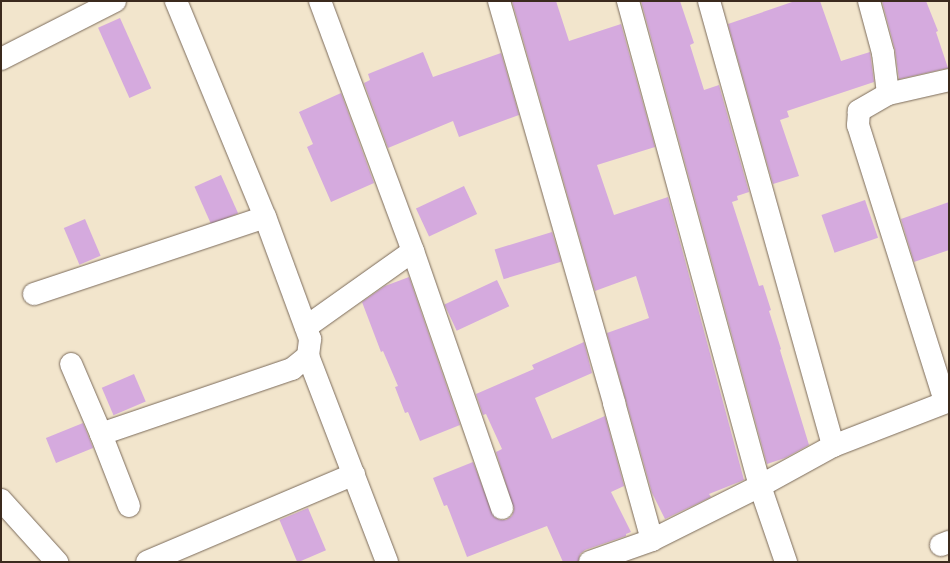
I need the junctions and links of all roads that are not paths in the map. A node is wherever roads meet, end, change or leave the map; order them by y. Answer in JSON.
{"nodes":[{"id":1,"x":115,"y":1,"type":"edge"},
{"id":2,"x":176,"y":1,"type":"edge"},
{"id":3,"x":320,"y":1,"type":"edge"},
{"id":4,"x":499,"y":1,"type":"edge"},
{"id":5,"x":628,"y":1,"type":"edge"},
{"id":6,"x":709,"y":1,"type":"edge"},
{"id":7,"x":869,"y":1,"type":"edge"},
{"id":8,"x":1,"y":58,"type":"edge"},
{"id":9,"x":949,"y":80,"type":"edge"},
{"id":10,"x":888,"y":94,"type":"junction"},
{"id":11,"x":265,"y":217,"type":"junction"},
{"id":12,"x":413,"y":251,"type":"junction"},
{"id":13,"x":34,"y":294,"type":"dead end"},
{"id":14,"x":306,"y":327,"type":"junction"},
{"id":15,"x":308,"y":356,"type":"junction"},
{"id":16,"x":72,"y":364,"type":"dead end"},
{"id":17,"x":947,"y":401,"type":"edge"},
{"id":18,"x":101,"y":434,"type":"junction"},
{"id":19,"x":833,"y":446,"type":"junction"},
{"id":20,"x":354,"y":474,"type":"junction"},
{"id":21,"x":760,"y":486,"type":"junction"},
{"id":22,"x":1,"y":500,"type":"edge"},
{"id":23,"x":129,"y":506,"type":"dead end"},
{"id":24,"x":502,"y":508,"type":"dead end"},
{"id":25,"x":652,"y":540,"type":"junction"},
{"id":26,"x":57,"y":562,"type":"edge"},
{"id":27,"x":147,"y":562,"type":"edge"},
{"id":28,"x":387,"y":562,"type":"edge"},
{"id":29,"x":590,"y":562,"type":"edge"},
{"id":30,"x":785,"y":562,"type":"edge"}],
"edges":[{"from":1,"to":8,"type":"street"},
{"from":2,"to":11,"type":"street"},
{"from":3,"to":12,"type":"street"},
{"from":4,"to":25,"type":"street"},
{"from":5,"to":21,"type":"street"},
{"from":6,"to":19,"type":"street"},
{"from":7,"to":10,"type":"street"},
{"from":9,"to":10,"type":"street"},
{"from":10,"to":17,"type":"street"},
{"from":11,"to":13,"type":"street"},
{"from":11,"to":14,"type":"street"},
{"from":12,"to":14,"type":"street"},
{"from":12,"to":24,"type":"street"},
{"from":14,"to":15,"type":"street"},
{"from":15,"to":18,"type":"street"},
{"from":15,"to":20,"type":"street"},
{"from":16,"to":18,"type":"street"},
{"from":17,"to":19,"type":"street"},
{"from":18,"to":23,"type":"street"},
{"from":19,"to":21,"type":"street"},
{"from":20,"to":27,"type":"street"},
{"from":20,"to":28,"type":"street"},
{"from":21,"to":25,"type":"street"},
{"from":21,"to":30,"type":"street"},
{"from":22,"to":26,"type":"street"},
{"from":25,"to":29,"type":"street"}]}
